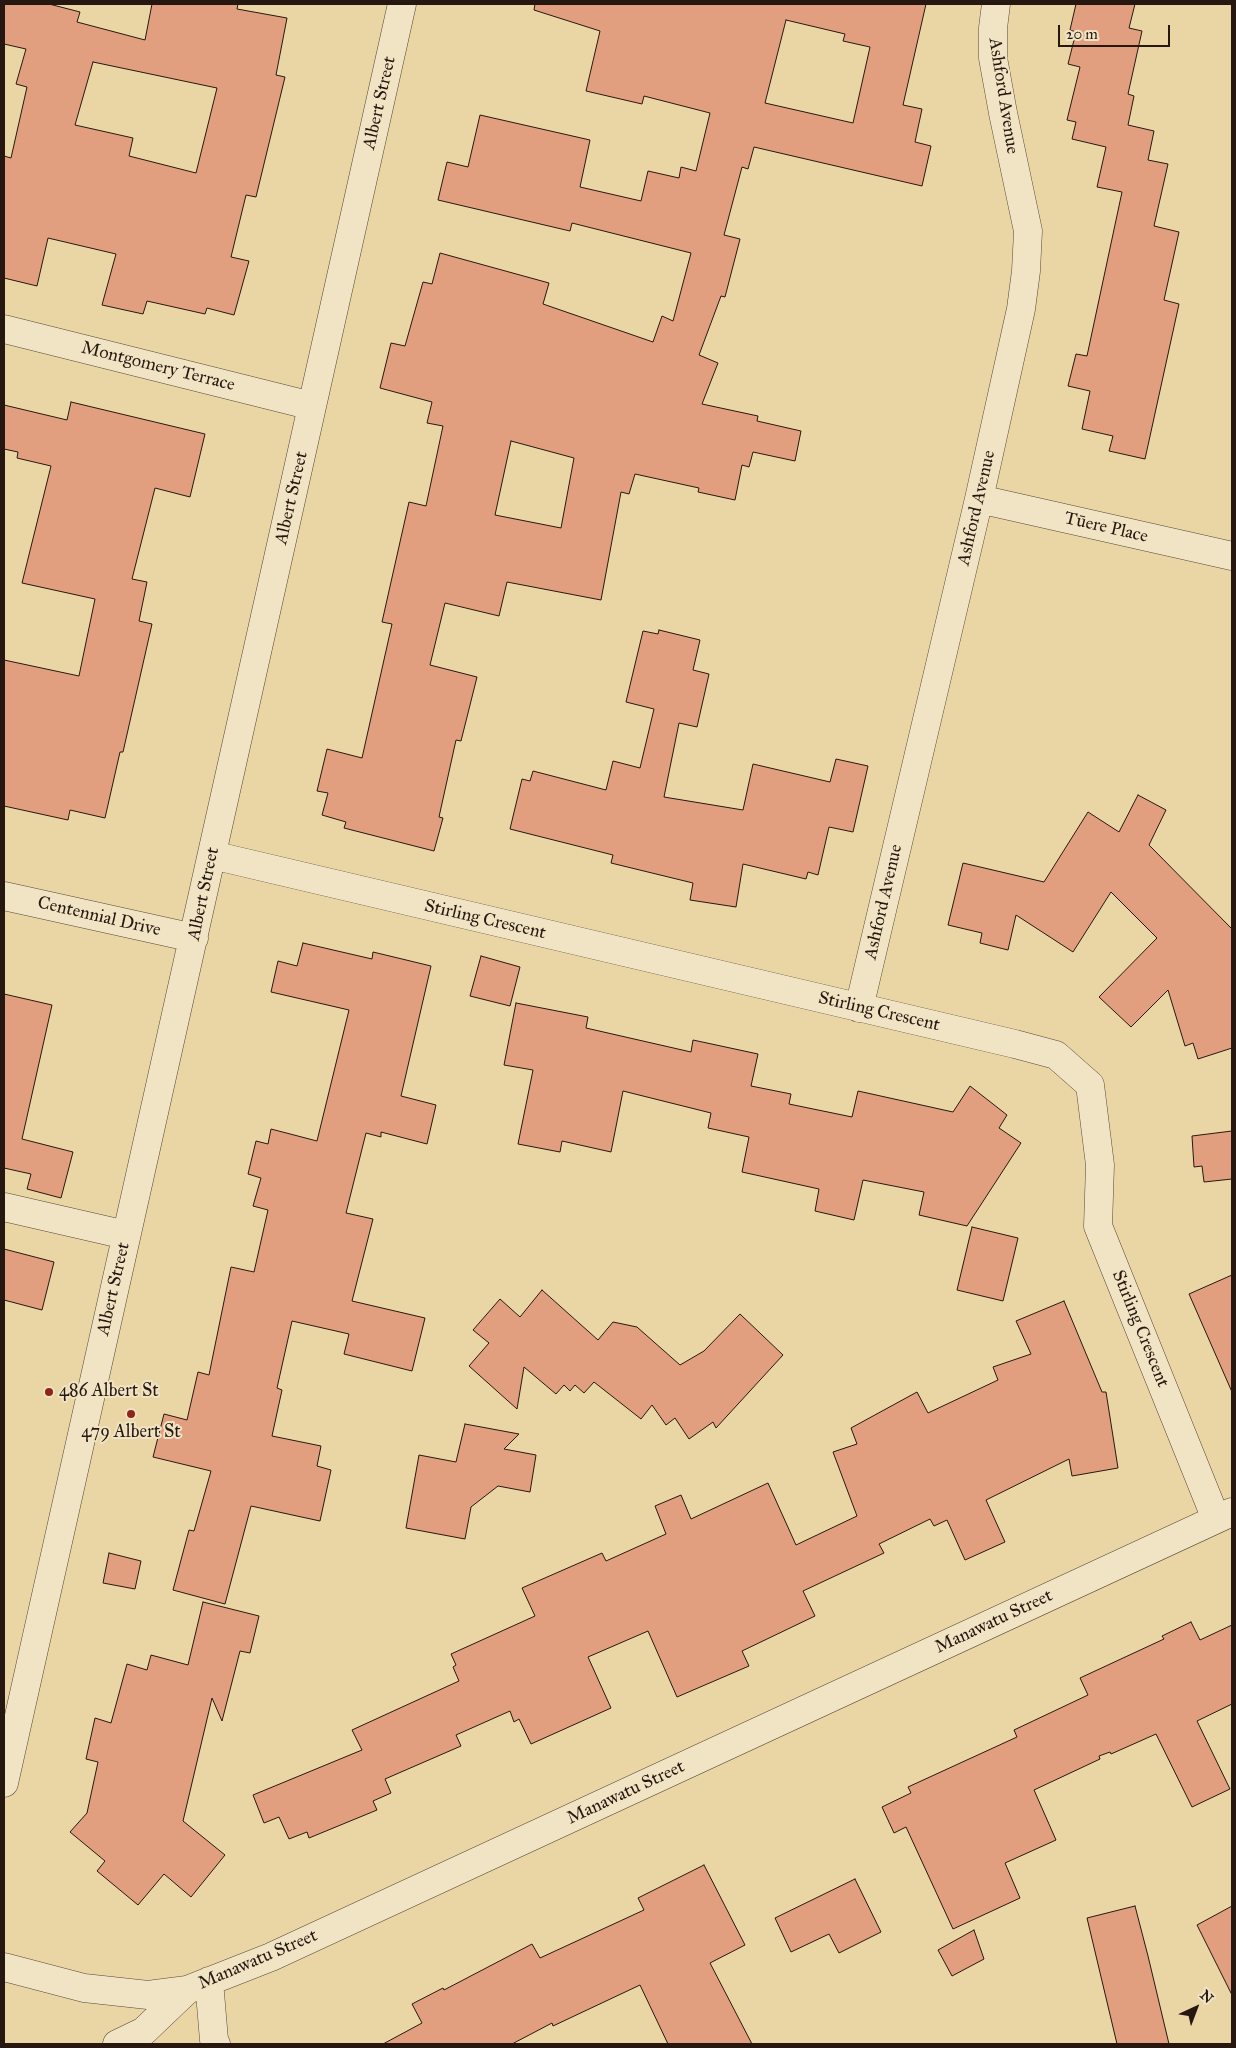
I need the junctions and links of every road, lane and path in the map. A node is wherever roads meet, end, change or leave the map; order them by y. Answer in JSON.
{"nodes":[{"id":1,"x":402,"y":4,"type":"edge"},
{"id":2,"x":996,"y":4,"type":"edge"},
{"id":3,"x":4,"y":329,"type":"edge"},
{"id":4,"x":312,"y":406,"type":"junction"},
{"id":5,"x":979,"y":499,"type":"junction"},
{"id":6,"x":1232,"y":556,"type":"edge"},
{"id":7,"x":212,"y":855,"type":"junction"},
{"id":8,"x":4,"y":896,"type":"edge"},
{"id":9,"x":194,"y":938,"type":"junction"},
{"id":10,"x":860,"y":1008,"type":"junction"},
{"id":11,"x":4,"y":1207,"type":"edge"},
{"id":12,"x":126,"y":1235,"type":"junction"},
{"id":13,"x":1224,"y":1516,"type":"edge"},
{"id":14,"x":4,"y":1783,"type":"edge"},
{"id":15,"x":4,"y":1968,"type":"edge"},
{"id":16,"x":198,"y":1985,"type":"junction"},
{"id":17,"x":116,"y":2044,"type":"edge"},
{"id":18,"x":216,"y":2044,"type":"edge"}],
"edges":[{"from":1,"to":4,"type":"street","name":"Albert Street"},
{"from":2,"to":5,"type":"street","name":"Ashford Avenue"},
{"from":3,"to":4,"type":"street","name":"Montgomery Terrace"},
{"from":4,"to":7,"type":"street","name":"Albert Street"},
{"from":5,"to":6,"type":"street","name":"Tūere Place"},
{"from":5,"to":10,"type":"street","name":"Ashford Avenue"},
{"from":7,"to":9,"type":"street","name":"Albert Street"},
{"from":7,"to":10,"type":"street","name":"Stirling Crescent"},
{"from":8,"to":9,"type":"street","name":"Centennial Drive"},
{"from":9,"to":12,"type":"street","name":"Albert Street"},
{"from":10,"to":13,"type":"street","name":"Stirling Crescent"},
{"from":11,"to":12,"type":"street"},
{"from":12,"to":14,"type":"street","name":"Albert Street"},
{"from":13,"to":16,"type":"street","name":"Manawatu Street"},
{"from":15,"to":16,"type":"street","name":"Manawatu Street"},
{"from":16,"to":17,"type":"street"},
{"from":16,"to":18,"type":"street"}]}
